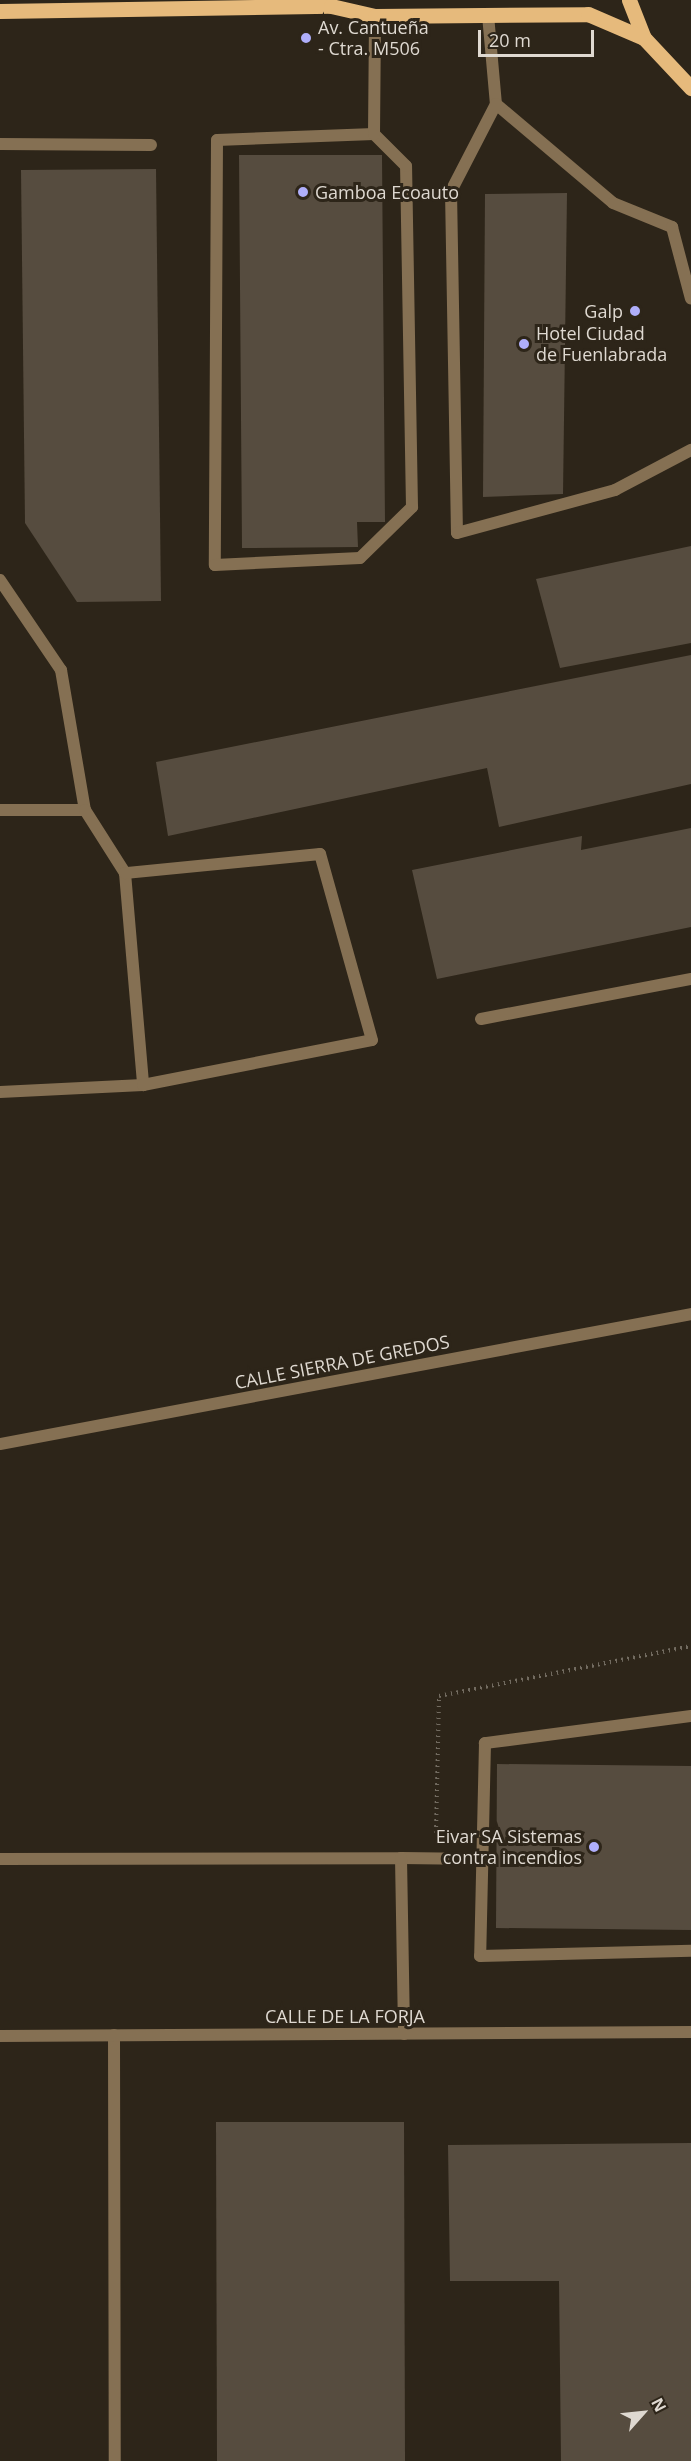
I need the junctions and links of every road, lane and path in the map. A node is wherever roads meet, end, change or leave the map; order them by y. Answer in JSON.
{"nodes":[{"id":1,"x":629,"y":0,"type":"edge"},
{"id":2,"x":338,"y":3,"type":"edge"},
{"id":3,"x":0,"y":11,"type":"edge"},
{"id":4,"x":488,"y":15,"type":"junction"},
{"id":5,"x":375,"y":16,"type":"junction"},
{"id":6,"x":644,"y":38,"type":"junction"},
{"id":7,"x":691,"y":88,"type":"edge"},
{"id":8,"x":496,"y":104,"type":"junction"},
{"id":9,"x":374,"y":134,"type":"junction"},
{"id":10,"x":0,"y":144,"type":"edge"},
{"id":11,"x":151,"y":145,"type":"dead end"},
{"id":12,"x":691,"y":299,"type":"edge"},
{"id":13,"x":691,"y":450,"type":"edge"},
{"id":14,"x":0,"y":580,"type":"edge"},
{"id":15,"x":0,"y":810,"type":"edge"},
{"id":16,"x":85,"y":810,"type":"junction"},
{"id":17,"x":125,"y":873,"type":"junction"},
{"id":18,"x":691,"y":979,"type":"edge"},
{"id":19,"x":481,"y":1019,"type":"dead end"},
{"id":20,"x":143,"y":1085,"type":"junction"},
{"id":21,"x":0,"y":1092,"type":"edge"},
{"id":22,"x":691,"y":1314,"type":"edge"},
{"id":23,"x":0,"y":1444,"type":"edge"},
{"id":24,"x":691,"y":1716,"type":"edge"},
{"id":25,"x":401,"y":1858,"type":"junction"},
{"id":26,"x":481,"y":1858,"type":"junction"},
{"id":27,"x":0,"y":1859,"type":"edge"},
{"id":28,"x":691,"y":1952,"type":"edge"},
{"id":29,"x":691,"y":2032,"type":"edge"},
{"id":30,"x":404,"y":2034,"type":"junction"},
{"id":31,"x":114,"y":2035,"type":"junction"},
{"id":32,"x":0,"y":2036,"type":"edge"},
{"id":33,"x":115,"y":2461,"type":"edge"}],
"edges":[{"from":1,"to":6,"type":"main road"},
{"from":2,"to":3,"type":"main road"},
{"from":2,"to":5,"type":"main road"},
{"from":4,"to":5,"type":"main road"},
{"from":4,"to":6,"type":"main road"},
{"from":4,"to":8,"type":"street"},
{"from":5,"to":9,"type":"street"},
{"from":6,"to":7,"type":"main road"},
{"from":8,"to":12,"type":"street"},
{"from":8,"to":13,"type":"street"},
{"from":9,"to":9,"type":"street"},
{"from":10,"to":11,"type":"street"},
{"from":14,"to":16,"type":"street"},
{"from":15,"to":16,"type":"street"},
{"from":16,"to":17,"type":"street"},
{"from":17,"to":20,"type":"street"},
{"from":17,"to":20,"type":"street"},
{"from":18,"to":19,"type":"street"},
{"from":20,"to":21,"type":"street"},
{"from":22,"to":23,"type":"street","name":"CALLE SIERRA DE GREDOS"},
{"from":24,"to":26,"type":"street"},
{"from":25,"to":26,"type":"street"},
{"from":25,"to":27,"type":"street"},
{"from":25,"to":30,"type":"street"},
{"from":26,"to":28,"type":"street"},
{"from":29,"to":30,"type":"street","name":"CALLE DE LA FORJA"},
{"from":30,"to":31,"type":"street","name":"CALLE DE LA FORJA"},
{"from":31,"to":32,"type":"street","name":"CALLE DE LA FORJA"},
{"from":31,"to":33,"type":"street"}]}
